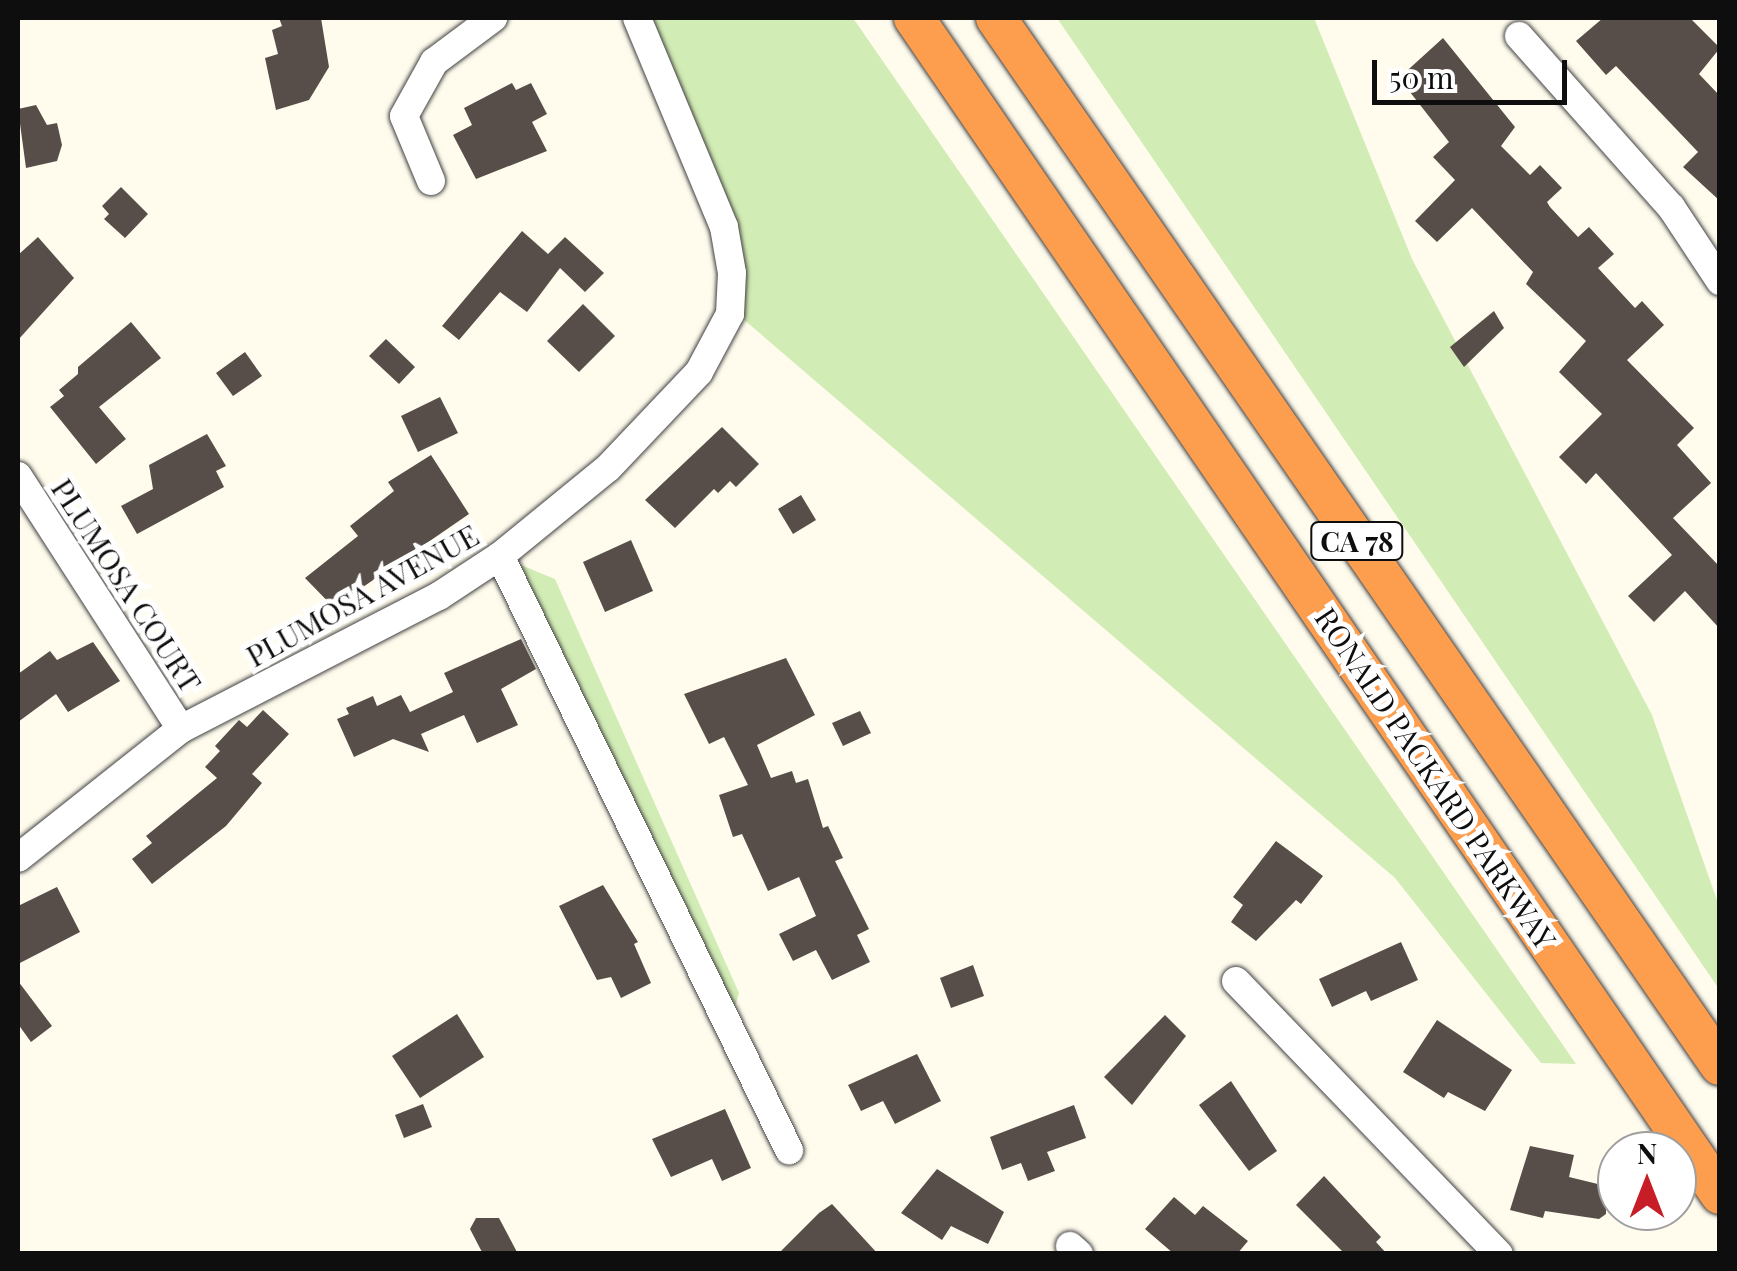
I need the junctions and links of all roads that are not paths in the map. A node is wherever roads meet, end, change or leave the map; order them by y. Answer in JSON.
{"nodes":[{"id":1,"x":493,"y":18,"type":"edge"},
{"id":2,"x":637,"y":18,"type":"edge"},
{"id":3,"x":914,"y":18,"type":"edge"},
{"id":4,"x":996,"y":18,"type":"edge"},
{"id":5,"x":1519,"y":36,"type":"dead end"},
{"id":6,"x":431,"y":181,"type":"dead end"},
{"id":7,"x":1720,"y":281,"type":"edge"},
{"id":8,"x":18,"y":476,"type":"edge"},
{"id":9,"x":500,"y":556,"type":"junction"},
{"id":10,"x":181,"y":729,"type":"junction"},
{"id":11,"x":18,"y":858,"type":"edge"},
{"id":12,"x":1236,"y":981,"type":"dead end"},
{"id":13,"x":1720,"y":1064,"type":"edge"},
{"id":14,"x":789,"y":1150,"type":"dead end"},
{"id":15,"x":1720,"y":1194,"type":"edge"},
{"id":16,"x":1500,"y":1254,"type":"edge"}],
"edges":[{"from":1,"to":6,"type":"street"},
{"from":2,"to":9,"type":"street","name":"PLUMOSA AVENUE"},
{"from":3,"to":15,"type":"highway","name":"RONALD PACKARD PARKWAY","number":"CA 78"},
{"from":4,"to":13,"type":"highway","number":"CA 78"},
{"from":5,"to":7,"type":"street"},
{"from":8,"to":10,"type":"street","name":"PLUMOSA COURT"},
{"from":9,"to":10,"type":"street","name":"PLUMOSA AVENUE"},
{"from":9,"to":14,"type":"street"},
{"from":10,"to":11,"type":"street","name":"PLUMOSA AVENUE"},
{"from":12,"to":16,"type":"street"}]}
